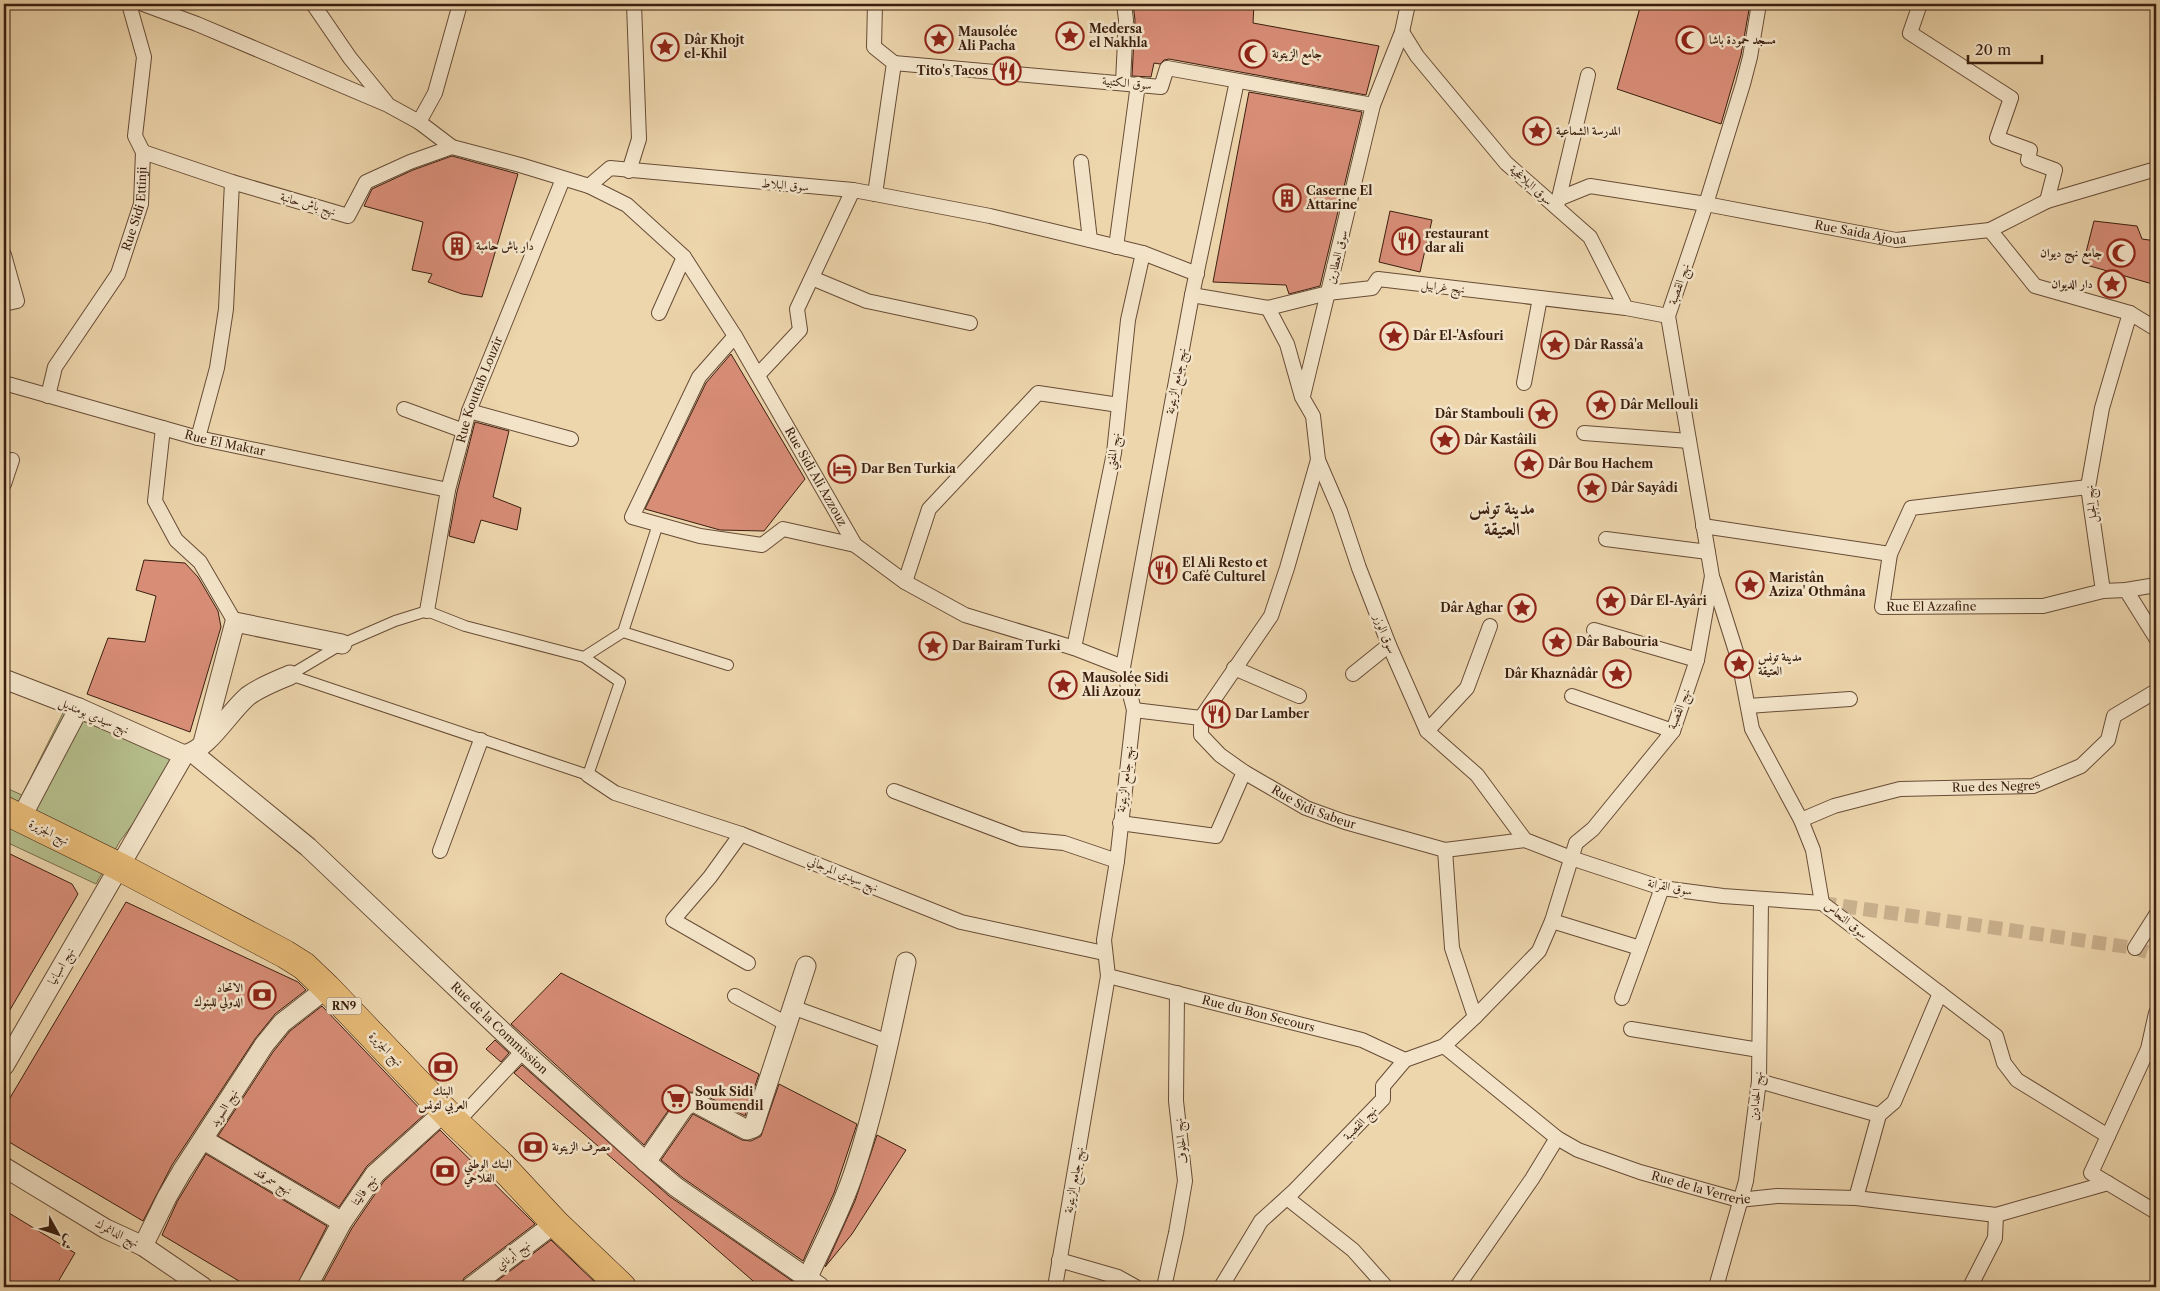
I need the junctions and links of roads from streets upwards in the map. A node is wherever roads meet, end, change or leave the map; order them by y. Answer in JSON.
{"nodes":[{"id":1,"x":129,"y":4,"type":"edge"},
{"id":2,"x":143,"y":4,"type":"edge"},
{"id":3,"x":313,"y":4,"type":"edge"},
{"id":4,"x":460,"y":4,"type":"edge"},
{"id":5,"x":634,"y":4,"type":"edge"},
{"id":6,"x":874,"y":4,"type":"edge"},
{"id":7,"x":1124,"y":4,"type":"edge"},
{"id":8,"x":1408,"y":4,"type":"edge"},
{"id":9,"x":1759,"y":4,"type":"edge"},
{"id":10,"x":1920,"y":4,"type":"edge"},
{"id":11,"x":1402,"y":32,"type":"junction"},
{"id":12,"x":894,"y":63,"type":"junction"},
{"id":13,"x":1588,"y":75,"type":"dead end"},
{"id":14,"x":1237,"y":81,"type":"junction"},
{"id":15,"x":1123,"y":82,"type":"junction"},
{"id":16,"x":1138,"y":84,"type":"junction"},
{"id":17,"x":388,"y":105,"type":"junction"},
{"id":18,"x":1373,"y":105,"type":"junction"},
{"id":19,"x":419,"y":122,"type":"junction"},
{"id":20,"x":452,"y":147,"type":"junction"},
{"id":21,"x":143,"y":152,"type":"junction"},
{"id":22,"x":1081,"y":162,"type":"dead end"},
{"id":23,"x":2156,"y":169,"type":"edge"},
{"id":24,"x":629,"y":171,"type":"junction"},
{"id":25,"x":564,"y":179,"type":"junction"},
{"id":26,"x":232,"y":182,"type":"junction"},
{"id":27,"x":589,"y":186,"type":"junction"},
{"id":28,"x":853,"y":190,"type":"junction"},
{"id":29,"x":875,"y":194,"type":"junction"},
{"id":30,"x":2048,"y":201,"type":"junction"},
{"id":31,"x":1557,"y":203,"type":"junction"},
{"id":32,"x":1706,"y":204,"type":"junction"},
{"id":33,"x":1990,"y":230,"type":"junction"},
{"id":34,"x":1090,"y":240,"type":"junction"},
{"id":35,"x":1116,"y":247,"type":"junction"},
{"id":36,"x":1143,"y":253,"type":"junction"},
{"id":37,"x":4,"y":255,"type":"edge"},
{"id":38,"x":684,"y":257,"type":"junction"},
{"id":39,"x":1197,"y":274,"type":"junction"},
{"id":40,"x":812,"y":278,"type":"junction"},
{"id":41,"x":1328,"y":293,"type":"junction"},
{"id":42,"x":1192,"y":295,"type":"junction"},
{"id":43,"x":1540,"y":298,"type":"junction"},
{"id":44,"x":4,"y":304,"type":"edge"},
{"id":45,"x":1268,"y":308,"type":"junction"},
{"id":46,"x":1626,"y":308,"type":"junction"},
{"id":47,"x":659,"y":313,"type":"dead end"},
{"id":48,"x":2130,"y":313,"type":"junction"},
{"id":49,"x":1668,"y":316,"type":"junction"},
{"id":50,"x":970,"y":323,"type":"dead end"},
{"id":51,"x":2156,"y":329,"type":"edge"},
{"id":52,"x":735,"y":336,"type":"junction"},
{"id":53,"x":758,"y":375,"type":"junction"},
{"id":54,"x":1524,"y":382,"type":"dead end"},
{"id":55,"x":4,"y":383,"type":"edge"},
{"id":56,"x":48,"y":396,"type":"junction"},
{"id":57,"x":1302,"y":397,"type":"junction"},
{"id":58,"x":1119,"y":405,"type":"junction"},
{"id":59,"x":404,"y":410,"type":"dead end"},
{"id":60,"x":469,"y":411,"type":"junction"},
{"id":61,"x":163,"y":428,"type":"junction"},
{"id":62,"x":464,"y":431,"type":"junction"},
{"id":63,"x":1584,"y":433,"type":"dead end"},
{"id":64,"x":198,"y":438,"type":"junction"},
{"id":65,"x":571,"y":439,"type":"dead end"},
{"id":66,"x":1689,"y":441,"type":"junction"},
{"id":67,"x":12,"y":460,"type":"dead end"},
{"id":68,"x":1318,"y":460,"type":"junction"},
{"id":69,"x":4,"y":484,"type":"edge"},
{"id":70,"x":2088,"y":487,"type":"junction"},
{"id":71,"x":448,"y":490,"type":"junction"},
{"id":72,"x":1703,"y":526,"type":"junction"},
{"id":73,"x":1606,"y":540,"type":"dead end"},
{"id":74,"x":856,"y":545,"type":"junction"},
{"id":75,"x":1708,"y":552,"type":"junction"},
{"id":76,"x":1890,"y":554,"type":"junction"},
{"id":77,"x":1712,"y":576,"type":"junction"},
{"id":78,"x":905,"y":582,"type":"junction"},
{"id":79,"x":2156,"y":585,"type":"edge"},
{"id":80,"x":2126,"y":590,"type":"junction"},
{"id":81,"x":2103,"y":591,"type":"junction"},
{"id":82,"x":427,"y":611,"type":"road end"},
{"id":83,"x":235,"y":622,"type":"junction"},
{"id":84,"x":1490,"y":626,"type":"dead end"},
{"id":85,"x":1594,"y":630,"type":"dead end"},
{"id":86,"x":2156,"y":638,"type":"edge"},
{"id":87,"x":342,"y":644,"type":"road end"},
{"id":88,"x":1389,"y":645,"type":"junction"},
{"id":89,"x":1074,"y":648,"type":"junction"},
{"id":90,"x":1697,"y":660,"type":"junction"},
{"id":91,"x":1123,"y":667,"type":"junction"},
{"id":92,"x":1234,"y":668,"type":"junction"},
{"id":93,"x":290,"y":674,"type":"road end"},
{"id":94,"x":1353,"y":674,"type":"dead end"},
{"id":95,"x":4,"y":678,"type":"edge"},
{"id":96,"x":2156,"y":691,"type":"edge"},
{"id":97,"x":1299,"y":696,"type":"dead end"},
{"id":98,"x":1572,"y":696,"type":"dead end"},
{"id":99,"x":1850,"y":699,"type":"dead end"},
{"id":100,"x":1748,"y":706,"type":"junction"},
{"id":101,"x":79,"y":708,"type":"junction"},
{"id":102,"x":1134,"y":710,"type":"junction"},
{"id":103,"x":1201,"y":718,"type":"junction"},
{"id":104,"x":1427,"y":731,"type":"junction"},
{"id":105,"x":1673,"y":731,"type":"junction"},
{"id":106,"x":481,"y":740,"type":"road end"},
{"id":107,"x":193,"y":751,"type":"junction"},
{"id":108,"x":1244,"y":772,"type":"junction"},
{"id":109,"x":588,"y":776,"type":"road end"},
{"id":110,"x":894,"y":791,"type":"dead end"},
{"id":111,"x":12,"y":814,"type":"edge"},
{"id":112,"x":1801,"y":820,"type":"junction"},
{"id":113,"x":1120,"y":823,"type":"junction"},
{"id":114,"x":741,"y":834,"type":"junction"},
{"id":115,"x":1525,"y":840,"type":"junction"},
{"id":116,"x":1445,"y":850,"type":"junction"},
{"id":117,"x":440,"y":851,"type":"dead end"},
{"id":118,"x":1572,"y":858,"type":"junction"},
{"id":119,"x":1117,"y":861,"type":"junction"},
{"id":120,"x":118,"y":866,"type":"junction"},
{"id":121,"x":1662,"y":888,"type":"junction"},
{"id":122,"x":1761,"y":900,"type":"junction"},
{"id":123,"x":1822,"y":903,"type":"junction"},
{"id":124,"x":2156,"y":915,"type":"edge"},
{"id":125,"x":1552,"y":921,"type":"junction"},
{"id":126,"x":1640,"y":948,"type":"junction"},
{"id":127,"x":2135,"y":948,"type":"dead end"},
{"id":128,"x":1104,"y":952,"type":"junction"},
{"id":129,"x":906,"y":962,"type":"dead end"},
{"id":130,"x":748,"y":963,"type":"dead end"},
{"id":131,"x":806,"y":966,"type":"dead end"},
{"id":132,"x":1108,"y":976,"type":"junction"},
{"id":133,"x":327,"y":988,"type":"junction"},
{"id":134,"x":1177,"y":993,"type":"junction"},
{"id":135,"x":1940,"y":993,"type":"junction"},
{"id":136,"x":735,"y":996,"type":"dead end"},
{"id":137,"x":1622,"y":998,"type":"dead end"},
{"id":138,"x":2156,"y":1013,"type":"edge"},
{"id":139,"x":790,"y":1015,"type":"junction"},
{"id":140,"x":1475,"y":1017,"type":"junction"},
{"id":141,"x":1632,"y":1030,"type":"dead end"},
{"id":142,"x":889,"y":1042,"type":"junction"},
{"id":143,"x":1444,"y":1046,"type":"junction"},
{"id":144,"x":1759,"y":1050,"type":"junction"},
{"id":145,"x":523,"y":1051,"type":"junction"},
{"id":146,"x":1405,"y":1060,"type":"junction"},
{"id":147,"x":4,"y":1066,"type":"edge"},
{"id":148,"x":1759,"y":1081,"type":"junction"},
{"id":149,"x":1879,"y":1115,"type":"junction"},
{"id":150,"x":450,"y":1117,"type":"junction"},
{"id":151,"x":2108,"y":1136,"type":"junction"},
{"id":152,"x":1557,"y":1138,"type":"junction"},
{"id":153,"x":204,"y":1140,"type":"junction"},
{"id":154,"x":646,"y":1162,"type":"junction"},
{"id":155,"x":4,"y":1167,"type":"edge"},
{"id":156,"x":2108,"y":1183,"type":"junction"},
{"id":157,"x":1287,"y":1198,"type":"junction"},
{"id":158,"x":1856,"y":1198,"type":"junction"},
{"id":159,"x":1739,"y":1200,"type":"junction"},
{"id":160,"x":2156,"y":1212,"type":"edge"},
{"id":161,"x":1996,"y":1215,"type":"junction"},
{"id":162,"x":342,"y":1222,"type":"junction"},
{"id":163,"x":555,"y":1223,"type":"junction"},
{"id":164,"x":143,"y":1246,"type":"junction"},
{"id":165,"x":1060,"y":1260,"type":"junction"},
{"id":166,"x":814,"y":1282,"type":"edge"},
{"id":167,"x":203,"y":1287,"type":"edge"},
{"id":168,"x":307,"y":1287,"type":"edge"},
{"id":169,"x":471,"y":1287,"type":"edge"},
{"id":170,"x":622,"y":1287,"type":"edge"},
{"id":171,"x":1054,"y":1287,"type":"edge"},
{"id":172,"x":1136,"y":1287,"type":"edge"},
{"id":173,"x":1164,"y":1287,"type":"edge"},
{"id":174,"x":1221,"y":1287,"type":"edge"},
{"id":175,"x":1386,"y":1287,"type":"edge"},
{"id":176,"x":1456,"y":1287,"type":"edge"},
{"id":177,"x":1717,"y":1287,"type":"edge"},
{"id":178,"x":1970,"y":1287,"type":"edge"}],
"edges":[{"from":1,"to":21,"type":"street","name":"Rue Sidi Ettinji"},
{"from":2,"to":17,"type":"street"},
{"from":3,"to":17,"type":"street"},
{"from":4,"to":19,"type":"street"},
{"from":5,"to":24,"type":"street"},
{"from":6,"to":12,"type":"street"},
{"from":7,"to":15,"type":"street"},
{"from":8,"to":11,"type":"street","name":"سوق العطارين"},
{"from":9,"to":32,"type":"street","name":"نهج القصبة"},
{"from":10,"to":30,"type":"street"},
{"from":11,"to":18,"type":"street","name":"سوق العطارين"},
{"from":11,"to":31,"type":"street","name":"سوق البلاغجية"},
{"from":12,"to":15,"type":"street","name":"سوق الكتبية"},
{"from":12,"to":29,"type":"street"},
{"from":13,"to":31,"type":"street"},
{"from":14,"to":16,"type":"street","name":"سوق الكتبية"},
{"from":14,"to":18,"type":"street","name":"سوق الكتبية"},
{"from":14,"to":39,"type":"street","name":"نهج جامع الزيتونة"},
{"from":15,"to":16,"type":"street","name":"سوق الكتبية"},
{"from":16,"to":35,"type":"street"},
{"from":17,"to":19,"type":"street"},
{"from":18,"to":41,"type":"street","name":"سوق العطارين"},
{"from":19,"to":20,"type":"street"},
{"from":20,"to":25,"type":"street"},
{"from":20,"to":26,"type":"street","name":"نهج باش حانبة"},
{"from":21,"to":26,"type":"street","name":"نهج باش حانبة"},
{"from":21,"to":56,"type":"street","name":"Rue Sidi Ettinji"},
{"from":22,"to":34,"type":"street"},
{"from":23,"to":30,"type":"street","name":"Rue Saida Ajoua"},
{"from":24,"to":27,"type":"street","name":"سوق البلاط"},
{"from":24,"to":28,"type":"street","name":"سوق البلاط"},
{"from":25,"to":27,"type":"street"},
{"from":25,"to":60,"type":"street","name":"Rue Kouttab Louzir"},
{"from":26,"to":64,"type":"street"},
{"from":27,"to":38,"type":"street","name":"Rue Sidi Ali Azzouz"},
{"from":28,"to":29,"type":"street","name":"سوق البلاط"},
{"from":28,"to":40,"type":"street"},
{"from":29,"to":34,"type":"street","name":"سوق البلاط"},
{"from":30,"to":33,"type":"street","name":"Rue Saida Ajoua"},
{"from":31,"to":32,"type":"street","name":"Rue Saida Ajoua"},
{"from":31,"to":46,"type":"street","name":"سوق البلاغجية"},
{"from":32,"to":33,"type":"street","name":"Rue Saida Ajoua"},
{"from":32,"to":49,"type":"street","name":"نهج القصبة"},
{"from":33,"to":48,"type":"street"},
{"from":34,"to":35,"type":"street","name":"سوق البلاط"},
{"from":35,"to":36,"type":"street","name":"سوق البلاط"},
{"from":36,"to":39,"type":"street","name":"سوق البلاط"},
{"from":36,"to":58,"type":"street","name":"نهج المفتي"},
{"from":37,"to":44,"type":"street"},
{"from":38,"to":47,"type":"street"},
{"from":38,"to":52,"type":"street","name":"Rue Sidi Ali Azzouz"},
{"from":39,"to":42,"type":"street","name":"نهج جامع الزيتونة"},
{"from":40,"to":50,"type":"street"},
{"from":40,"to":53,"type":"street"},
{"from":41,"to":43,"type":"street","name":"نهج غرابيل"},
{"from":41,"to":45,"type":"street","name":"نهج غرابيل"},
{"from":41,"to":57,"type":"street","name":"سوق العطارين"},
{"from":42,"to":45,"type":"street","name":"نهج غرابيل"},
{"from":42,"to":91,"type":"street","name":"نهج جامع الزيتونة"},
{"from":43,"to":46,"type":"street","name":"نهج غرابيل"},
{"from":43,"to":54,"type":"street"},
{"from":45,"to":57,"type":"street"},
{"from":46,"to":49,"type":"street"},
{"from":48,"to":51,"type":"street"},
{"from":48,"to":70,"type":"street","name":"نهج الجبل"},
{"from":49,"to":66,"type":"street","name":"نهج القصبة"},
{"from":52,"to":53,"type":"street","name":"Rue Sidi Ali Azzouz"},
{"from":52,"to":74,"type":"street"},
{"from":53,"to":74,"type":"street","name":"Rue Sidi Ali Azzouz"},
{"from":55,"to":56,"type":"street","name":"Rue El Maktar"},
{"from":56,"to":61,"type":"street","name":"Rue El Maktar"},
{"from":57,"to":68,"type":"street","name":"سوق الوزر"},
{"from":58,"to":78,"type":"street"},
{"from":58,"to":89,"type":"street","name":"نهج المفتي"},
{"from":59,"to":62,"type":"street"},
{"from":60,"to":62,"type":"street","name":"Rue Kouttab Louzir"},
{"from":60,"to":65,"type":"street"},
{"from":61,"to":64,"type":"street","name":"Rue El Maktar"},
{"from":61,"to":83,"type":"street"},
{"from":62,"to":71,"type":"street","name":"Rue Kouttab Louzir"},
{"from":63,"to":66,"type":"street"},
{"from":64,"to":71,"type":"street","name":"Rue El Maktar"},
{"from":66,"to":72,"type":"street","name":"نهج القصبة"},
{"from":67,"to":69,"type":"street"},
{"from":68,"to":88,"type":"street","name":"سوق الوزر"},
{"from":68,"to":92,"type":"street"},
{"from":70,"to":76,"type":"street"},
{"from":70,"to":81,"type":"street","name":"نهج الجبل"},
{"from":71,"to":82,"type":"street","name":"Rue Kouttab Louzir"},
{"from":72,"to":75,"type":"street","name":"نهج القصبة"},
{"from":72,"to":76,"type":"street"},
{"from":73,"to":75,"type":"street"},
{"from":74,"to":78,"type":"street","name":"Rue Sidi Ali Azzouz"},
{"from":75,"to":77,"type":"street","name":"نهج القصبة"},
{"from":76,"to":81,"type":"street","name":"Rue El Azzafine"},
{"from":77,"to":90,"type":"street","name":"نهج القصبة"},
{"from":77,"to":100,"type":"street","name":"سوق النحاس"},
{"from":78,"to":89,"type":"street","name":"Rue Sidi Ali Azzouz"},
{"from":79,"to":80,"type":"street"},
{"from":80,"to":81,"type":"street"},
{"from":80,"to":86,"type":"street"},
{"from":83,"to":87,"type":"street"},
{"from":83,"to":107,"type":"street"},
{"from":84,"to":104,"type":"street"},
{"from":85,"to":90,"type":"street"},
{"from":88,"to":94,"type":"street"},
{"from":88,"to":104,"type":"street","name":"سوق الوزر"},
{"from":89,"to":91,"type":"street","name":"Rue Sidi Ali Azzouz"},
{"from":90,"to":105,"type":"street","name":"نهج القصبة"},
{"from":91,"to":102,"type":"street","name":"نهج جامع الزيتونة"},
{"from":92,"to":97,"type":"street"},
{"from":92,"to":103,"type":"street"},
{"from":93,"to":107,"type":"street"},
{"from":95,"to":101,"type":"street","name":"نهج سيدي بومنديل"},
{"from":96,"to":112,"type":"street","name":"Rue des Negres"},
{"from":98,"to":105,"type":"street"},
{"from":99,"to":100,"type":"street"},
{"from":100,"to":112,"type":"street","name":"سوق النحاس"},
{"from":101,"to":107,"type":"street","name":"نهج سيدي بومنديل"},
{"from":101,"to":111,"type":"street"},
{"from":102,"to":103,"type":"street"},
{"from":102,"to":113,"type":"street","name":"نهج جامع الزيتونة"},
{"from":103,"to":108,"type":"street","name":"Rue Sidi Sabeur"},
{"from":104,"to":115,"type":"street","name":"سوق الوزر"},
{"from":105,"to":118,"type":"street","name":"نهج القصبة"},
{"from":106,"to":117,"type":"street"},
{"from":107,"to":120,"type":"street","name":"نهج اسبانيا"},
{"from":107,"to":145,"type":"street","name":"Rue de la Commission"},
{"from":108,"to":113,"type":"street"},
{"from":108,"to":116,"type":"street","name":"Rue Sidi Sabeur"},
{"from":109,"to":114,"type":"street","name":"نهج سيدي المرجاني"},
{"from":110,"to":119,"type":"street"},
{"from":111,"to":120,"type":"main road","name":"نهج الجزيرة","number":"RN9"},
{"from":112,"to":123,"type":"street","name":"سوق النحاس"},
{"from":113,"to":119,"type":"street","name":"نهج جامع الزيتونة"},
{"from":114,"to":128,"type":"street","name":"نهج سيدي المرجاني"},
{"from":114,"to":130,"type":"street"},
{"from":115,"to":116,"type":"street","name":"Rue Sidi Sabeur"},
{"from":115,"to":118,"type":"street","name":"سوق القرانة"},
{"from":116,"to":140,"type":"street"},
{"from":118,"to":121,"type":"street","name":"سوق القرانة"},
{"from":118,"to":125,"type":"street","name":"نهج القصبة"},
{"from":119,"to":128,"type":"street","name":"نهج جامع الزيتونة"},
{"from":120,"to":133,"type":"main road","name":"نهج الجزيرة","number":"RN9"},
{"from":120,"to":147,"type":"street","name":"نهج اسبانيا"},
{"from":121,"to":122,"type":"street","name":"سوق القرانة"},
{"from":121,"to":126,"type":"street"},
{"from":122,"to":123,"type":"street","name":"سوق القرانة"},
{"from":122,"to":144,"type":"street","name":"نهج الحدادين"},
{"from":123,"to":135,"type":"street","name":"سوق النحاس"},
{"from":124,"to":127,"type":"street"},
{"from":125,"to":126,"type":"street"},
{"from":125,"to":140,"type":"street","name":"نهج القصبة"},
{"from":126,"to":137,"type":"street"},
{"from":128,"to":132,"type":"street","name":"نهج جامع الزيتونة"},
{"from":129,"to":142,"type":"street"},
{"from":131,"to":139,"type":"street"},
{"from":132,"to":134,"type":"street","name":"Rue du Bon Secours"},
{"from":132,"to":165,"type":"street","name":"نهج جامع الزيتونة"},
{"from":133,"to":150,"type":"main road","name":"نهج الجزيرة","number":"RN9"},
{"from":133,"to":153,"type":"street","name":"نهج السويد"},
{"from":134,"to":146,"type":"street","name":"Rue du Bon Secours"},
{"from":134,"to":173,"type":"street","name":"نهج الحلوف"},
{"from":135,"to":149,"type":"street"},
{"from":135,"to":151,"type":"street","name":"سوق النحاس"},
{"from":136,"to":139,"type":"street"},
{"from":138,"to":151,"type":"street"},
{"from":139,"to":142,"type":"street"},
{"from":139,"to":154,"type":"street"},
{"from":140,"to":143,"type":"street","name":"نهج القصبة"},
{"from":141,"to":144,"type":"street"},
{"from":142,"to":166,"type":"street"},
{"from":143,"to":146,"type":"street","name":"نهج القصبة"},
{"from":143,"to":152,"type":"street","name":"Rue de la Verrerie"},
{"from":144,"to":148,"type":"street","name":"نهج الحدادين"},
{"from":145,"to":150,"type":"street"},
{"from":145,"to":154,"type":"street","name":"Rue de la Commission"},
{"from":146,"to":157,"type":"street","name":"نهج القصبة"},
{"from":148,"to":149,"type":"street"},
{"from":148,"to":159,"type":"street","name":"نهج الحدادين"},
{"from":149,"to":158,"type":"street"},
{"from":150,"to":162,"type":"street","name":"نهج فاليتا"},
{"from":150,"to":163,"type":"main road","name":"نهج الجزيرة","number":"RN9"},
{"from":151,"to":156,"type":"street"},
{"from":152,"to":159,"type":"street","name":"Rue de la Verrerie"},
{"from":152,"to":176,"type":"street"},
{"from":153,"to":162,"type":"street","name":"نهج سمرقند"},
{"from":153,"to":164,"type":"street","name":"نهج السويد"},
{"from":154,"to":166,"type":"street","name":"Rue de la Commission"},
{"from":155,"to":164,"type":"street","name":"نهج الدانمرك"},
{"from":156,"to":160,"type":"street"},
{"from":156,"to":161,"type":"street"},
{"from":157,"to":174,"type":"street","name":"نهج القصبة"},
{"from":157,"to":175,"type":"street"},
{"from":158,"to":159,"type":"street","name":"Rue de la Verrerie"},
{"from":158,"to":161,"type":"street","name":"Rue de la Verrerie"},
{"from":159,"to":177,"type":"street","name":"نهج الحدادين"},
{"from":161,"to":178,"type":"street"},
{"from":162,"to":168,"type":"street","name":"نهج فاليتا"},
{"from":163,"to":169,"type":"street","name":"نهج أبرناي"},
{"from":163,"to":170,"type":"main road","name":"نهج الجزيرة","number":"RN9"},
{"from":164,"to":167,"type":"street","name":"نهج الدانمرك"},
{"from":165,"to":171,"type":"street","name":"نهج جامع الزيتونة"},
{"from":165,"to":172,"type":"street"}]}
